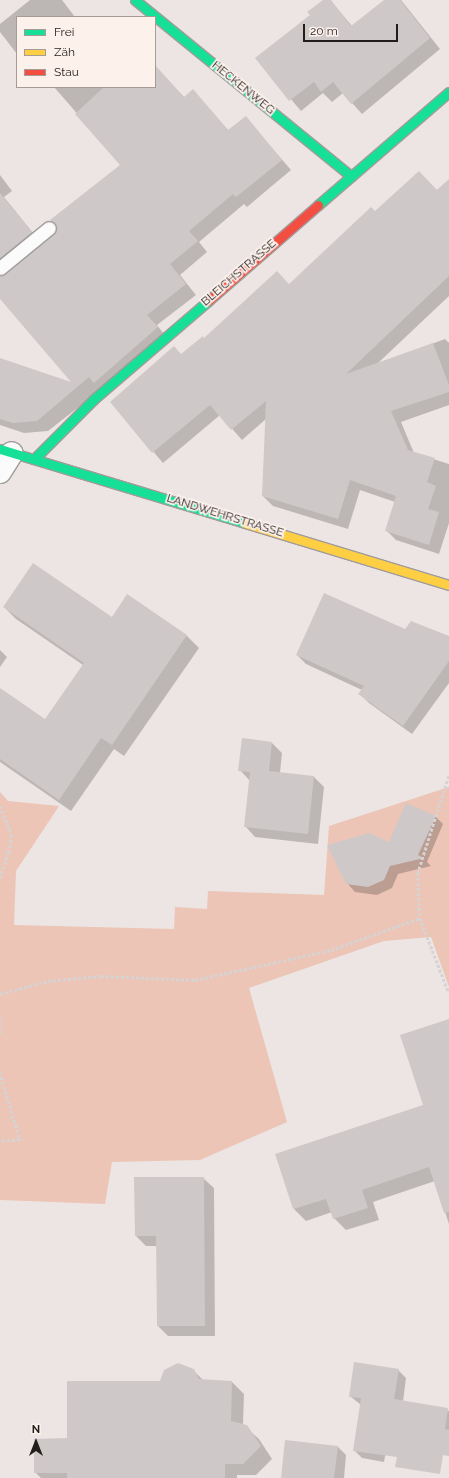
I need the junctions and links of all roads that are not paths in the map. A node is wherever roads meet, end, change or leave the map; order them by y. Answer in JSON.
{"nodes":[{"id":1,"x":135,"y":0,"type":"edge"},
{"id":2,"x":155,"y":16,"type":"edge"},
{"id":3,"x":156,"y":17,"type":"edge"},
{"id":4,"x":449,"y":92,"type":"edge"},
{"id":5,"x":351,"y":176,"type":"junction"},
{"id":6,"x":49,"y":228,"type":"dead end"},
{"id":7,"x":0,"y":268,"type":"edge"},
{"id":8,"x":6,"y":451,"type":"edge"},
{"id":9,"x":34,"y":459,"type":"junction"},
{"id":10,"x":0,"y":472,"type":"edge"},
{"id":11,"x":449,"y":585,"type":"edge"}],
"edges":[{"from":1,"to":2,"type":"street","name":"HECKENWEG"},
{"from":3,"to":5,"type":"street","name":"HECKENWEG"},
{"from":4,"to":5,"type":"street","name":"BLEICHSTRASSE"},
{"from":5,"to":9,"type":"street","name":"BLEICHSTRASSE"},
{"from":6,"to":7,"type":"lane"},
{"from":8,"to":9,"type":"street","name":"LANDWEHRSTRASSE"},
{"from":8,"to":10,"type":"street"},
{"from":9,"to":11,"type":"street","name":"LANDWEHRSTRASSE"}]}
